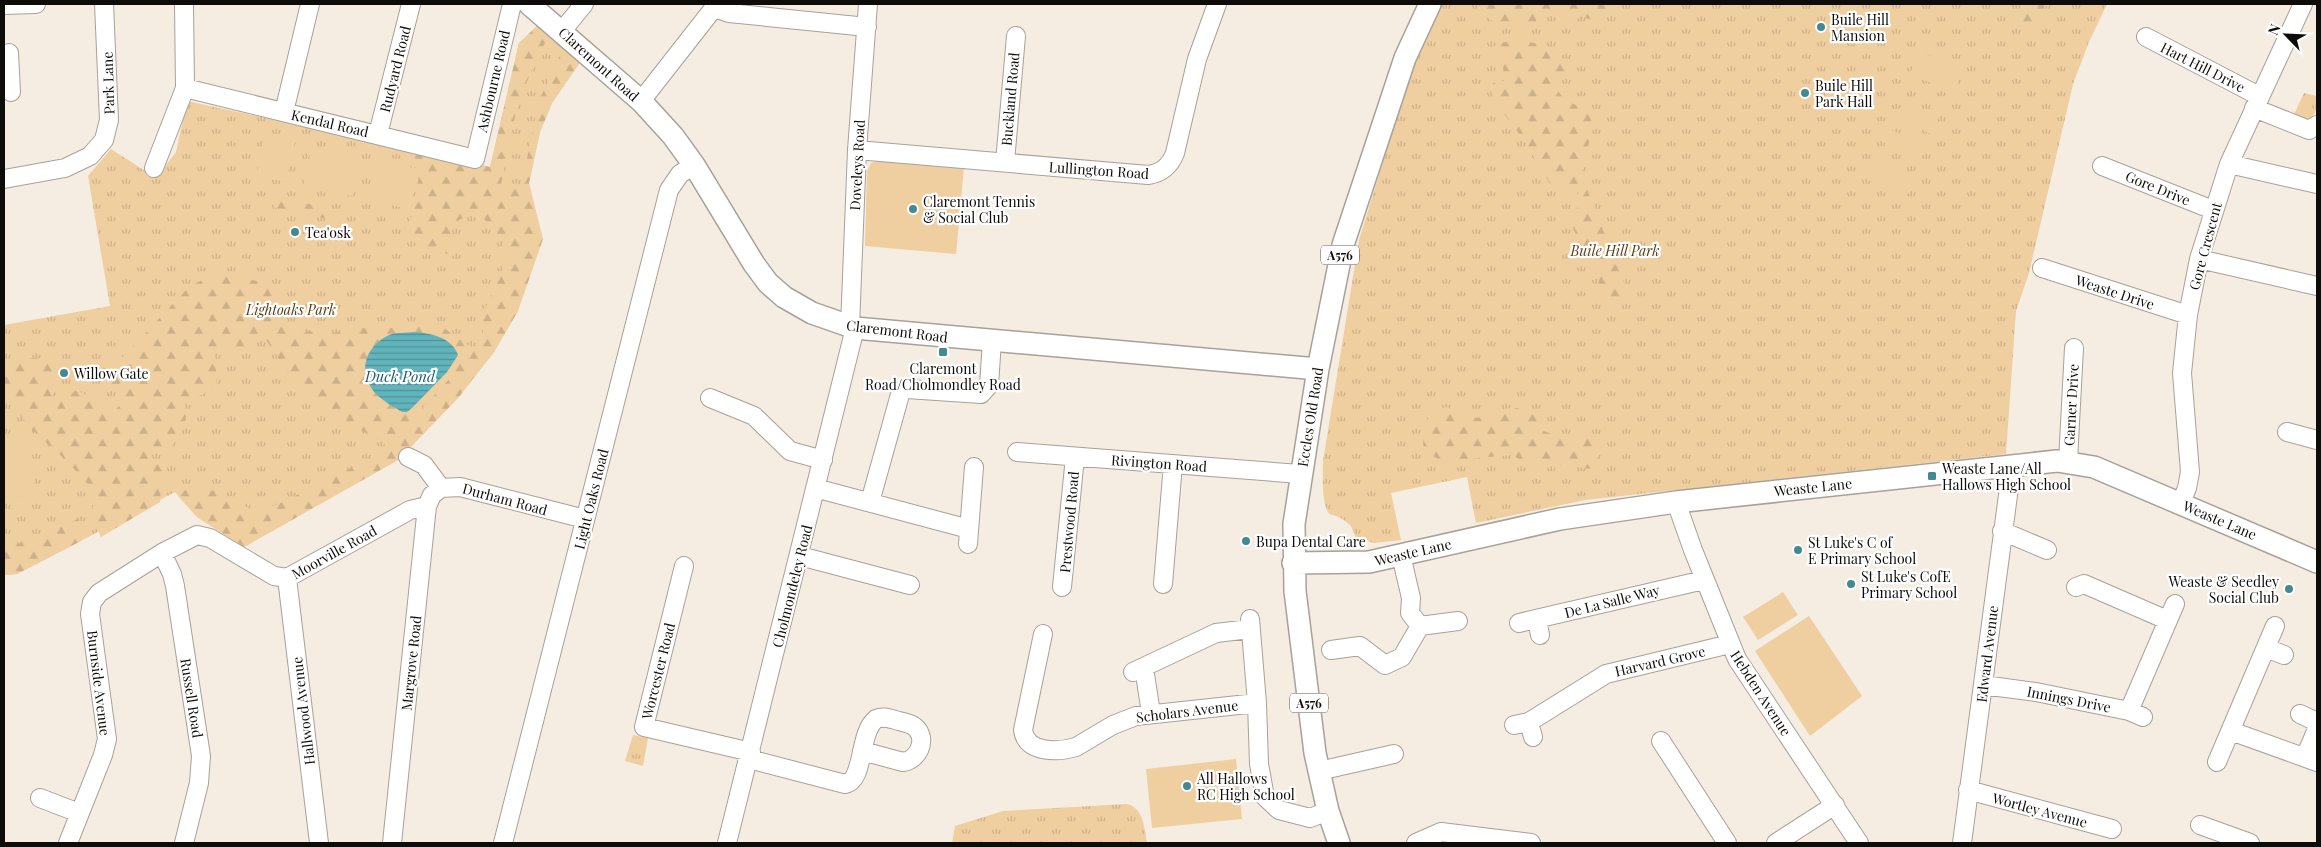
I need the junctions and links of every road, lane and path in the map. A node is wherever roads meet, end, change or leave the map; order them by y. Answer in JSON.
{"nodes":[{"id":1,"x":36,"y":4,"type":"edge"},
{"id":2,"x":104,"y":4,"type":"edge"},
{"id":3,"x":184,"y":4,"type":"edge"},
{"id":4,"x":310,"y":4,"type":"edge"},
{"id":5,"x":411,"y":4,"type":"edge"},
{"id":6,"x":512,"y":4,"type":"edge"},
{"id":7,"x":529,"y":4,"type":"edge"},
{"id":8,"x":584,"y":4,"type":"edge"},
{"id":9,"x":868,"y":4,"type":"edge"},
{"id":10,"x":1217,"y":4,"type":"edge"},
{"id":11,"x":2303,"y":4,"type":"edge"},
{"id":12,"x":4,"y":5,"type":"edge"},
{"id":13,"x":1426,"y":5,"type":"edge"},
{"id":14,"x":716,"y":6,"type":"edge"},
{"id":15,"x":866,"y":27,"type":"junction"},
{"id":16,"x":562,"y":31,"type":"junction"},
{"id":17,"x":1016,"y":36,"type":"dead end"},
{"id":18,"x":2146,"y":37,"type":"dead end"},
{"id":19,"x":10,"y":53,"type":"dead end"},
{"id":20,"x":8,"y":83,"type":"edge"},
{"id":21,"x":185,"y":88,"type":"junction"},
{"id":22,"x":641,"y":101,"type":"junction"},
{"id":23,"x":2257,"y":102,"type":"junction"},
{"id":24,"x":284,"y":112,"type":"junction"},
{"id":25,"x":2317,"y":125,"type":"edge"},
{"id":26,"x":378,"y":134,"type":"junction"},
{"id":27,"x":857,"y":150,"type":"junction"},
{"id":28,"x":476,"y":159,"type":"joint"},
{"id":29,"x":1005,"y":162,"type":"junction"},
{"id":30,"x":2229,"y":164,"type":"junction"},
{"id":31,"x":694,"y":165,"type":"junction"},
{"id":32,"x":2102,"y":166,"type":"dead end"},
{"id":33,"x":154,"y":168,"type":"dead end"},
{"id":34,"x":4,"y":179,"type":"edge"},
{"id":35,"x":2317,"y":184,"type":"edge"},
{"id":36,"x":2213,"y":210,"type":"junction"},
{"id":37,"x":2199,"y":259,"type":"junction"},
{"id":38,"x":2042,"y":268,"type":"dead end"},
{"id":39,"x":2317,"y":286,"type":"edge"},
{"id":40,"x":2188,"y":315,"type":"junction"},
{"id":41,"x":852,"y":328,"type":"junction"},
{"id":42,"x":992,"y":341,"type":"junction"},
{"id":43,"x":2074,"y":348,"type":"dead end"},
{"id":44,"x":1318,"y":370,"type":"junction"},
{"id":45,"x":710,"y":398,"type":"dead end"},
{"id":46,"x":2287,"y":432,"type":"dead end"},
{"id":47,"x":2317,"y":440,"type":"edge"},
{"id":48,"x":1017,"y":452,"type":"dead end"},
{"id":49,"x":408,"y":457,"type":"dead end"},
{"id":50,"x":1075,"y":457,"type":"junction"},
{"id":51,"x":823,"y":460,"type":"junction"},
{"id":52,"x":2068,"y":462,"type":"junction"},
{"id":53,"x":1173,"y":464,"type":"junction"},
{"id":54,"x":2012,"y":465,"type":"junction"},
{"id":55,"x":974,"y":467,"type":"dead end"},
{"id":56,"x":1300,"y":474,"type":"junction"},
{"id":57,"x":441,"y":488,"type":"junction"},
{"id":58,"x":815,"y":488,"type":"junction"},
{"id":59,"x":870,"y":502,"type":"junction"},
{"id":60,"x":1676,"y":502,"type":"junction"},
{"id":61,"x":2181,"y":503,"type":"junction"},
{"id":62,"x":427,"y":506,"type":"junction"},
{"id":63,"x":586,"y":520,"type":"junction"},
{"id":64,"x":2002,"y":531,"type":"junction"},
{"id":65,"x":2047,"y":550,"type":"dead end"},
{"id":66,"x":162,"y":553,"type":"junction"},
{"id":67,"x":1401,"y":555,"type":"junction"},
{"id":68,"x":800,"y":556,"type":"junction"},
{"id":69,"x":2317,"y":562,"type":"edge"},
{"id":70,"x":1293,"y":564,"type":"junction"},
{"id":71,"x":684,"y":566,"type":"dead end"},
{"id":72,"x":287,"y":578,"type":"junction"},
{"id":73,"x":1704,"y":580,"type":"junction"},
{"id":74,"x":1163,"y":584,"type":"dead end"},
{"id":75,"x":910,"y":585,"type":"dead end"},
{"id":76,"x":1062,"y":587,"type":"dead end"},
{"id":77,"x":2076,"y":587,"type":"dead end"},
{"id":78,"x":2175,"y":604,"type":"dead end"},
{"id":79,"x":1458,"y":620,"type":"dead end"},
{"id":80,"x":2167,"y":620,"type":"junction"},
{"id":81,"x":1519,"y":623,"type":"dead end"},
{"id":82,"x":1420,"y":626,"type":"junction"},
{"id":83,"x":2275,"y":626,"type":"dead end"},
{"id":84,"x":1043,"y":634,"type":"dead end"},
{"id":85,"x":1730,"y":644,"type":"junction"},
{"id":86,"x":2266,"y":648,"type":"junction"},
{"id":87,"x":1331,"y":650,"type":"dead end"},
{"id":88,"x":2284,"y":655,"type":"dead end"},
{"id":89,"x":1983,"y":684,"type":"junction"},
{"id":90,"x":1257,"y":702,"type":"junction"},
{"id":91,"x":1151,"y":713,"type":"junction"},
{"id":92,"x":2300,"y":714,"type":"dead end"},
{"id":93,"x":2317,"y":722,"type":"edge"},
{"id":94,"x":1525,"y":728,"type":"dead end"},
{"id":95,"x":2317,"y":728,"type":"edge"},
{"id":96,"x":2231,"y":731,"type":"junction"},
{"id":97,"x":1661,"y":741,"type":"dead end"},
{"id":98,"x":862,"y":751,"type":"dead end"},
{"id":99,"x":1394,"y":754,"type":"dead end"},
{"id":100,"x":749,"y":756,"type":"junction"},
{"id":101,"x":2311,"y":760,"type":"edge"},
{"id":102,"x":2217,"y":762,"type":"dead end"},
{"id":103,"x":1319,"y":771,"type":"junction"},
{"id":104,"x":1968,"y":790,"type":"junction"},
{"id":105,"x":40,"y":798,"type":"dead end"},
{"id":106,"x":1835,"y":805,"type":"junction"},
{"id":107,"x":1328,"y":811,"type":"junction"},
{"id":108,"x":79,"y":813,"type":"junction"},
{"id":109,"x":2200,"y":825,"type":"dead end"},
{"id":110,"x":2112,"y":830,"type":"dead end"},
{"id":111,"x":2240,"y":841,"type":"edge"},
{"id":112,"x":68,"y":843,"type":"edge"},
{"id":113,"x":184,"y":843,"type":"edge"},
{"id":114,"x":319,"y":843,"type":"edge"},
{"id":115,"x":392,"y":843,"type":"edge"},
{"id":116,"x":503,"y":843,"type":"edge"},
{"id":117,"x":727,"y":843,"type":"edge"},
{"id":118,"x":1338,"y":843,"type":"edge"},
{"id":119,"x":1416,"y":843,"type":"edge"},
{"id":120,"x":1532,"y":843,"type":"edge"},
{"id":121,"x":1727,"y":843,"type":"edge"},
{"id":122,"x":1776,"y":843,"type":"edge"},
{"id":123,"x":1859,"y":843,"type":"edge"},
{"id":124,"x":1962,"y":843,"type":"edge"}],
"edges":[{"from":1,"to":12,"type":"street"},
{"from":2,"to":34,"type":"street","name":"Park Lane"},
{"from":3,"to":21,"type":"street"},
{"from":4,"to":24,"type":"street"},
{"from":5,"to":26,"type":"street","name":"Rudyard Road"},
{"from":6,"to":28,"type":"street","name":"Ashbourne Road"},
{"from":7,"to":16,"type":"main road","name":"Claremont Road"},
{"from":8,"to":16,"type":"street"},
{"from":9,"to":15,"type":"street","name":"Doveleys Road"},
{"from":10,"to":29,"type":"street","name":"Lullington Road"},
{"from":11,"to":23,"type":"street","name":"Gore Crescent"},
{"from":13,"to":44,"type":"main road","name":"Eccles Old Road","number":"A576"},
{"from":14,"to":15,"type":"street"},
{"from":14,"to":22,"type":"street"},
{"from":15,"to":27,"type":"street","name":"Doveleys Road"},
{"from":16,"to":22,"type":"main road","name":"Claremont Road"},
{"from":17,"to":29,"type":"street","name":"Buckland Road"},
{"from":18,"to":23,"type":"street","name":"Hart Hill Drive"},
{"from":19,"to":20,"type":"street"},
{"from":21,"to":24,"type":"street","name":"Kendal Road"},
{"from":21,"to":33,"type":"street"},
{"from":22,"to":31,"type":"main road","name":"Claremont Road"},
{"from":23,"to":25,"type":"street","name":"Hart Hill Drive"},
{"from":23,"to":30,"type":"street","name":"Gore Crescent"},
{"from":24,"to":26,"type":"street","name":"Kendal Road"},
{"from":26,"to":28,"type":"street","name":"Kendal Road"},
{"from":27,"to":29,"type":"street","name":"Lullington Road"},
{"from":27,"to":41,"type":"street","name":"Doveleys Road"},
{"from":30,"to":35,"type":"street"},
{"from":30,"to":36,"type":"street","name":"Gore Crescent"},
{"from":31,"to":41,"type":"main road","name":"Claremont Road"},
{"from":31,"to":63,"type":"street","name":"Light Oaks Road"},
{"from":32,"to":36,"type":"street","name":"Gore Drive"},
{"from":36,"to":37,"type":"street","name":"Gore Crescent"},
{"from":37,"to":39,"type":"street"},
{"from":37,"to":40,"type":"street","name":"Gore Crescent"},
{"from":38,"to":40,"type":"street","name":"Weaste Drive"},
{"from":40,"to":61,"type":"street","name":"Gore Crescent"},
{"from":41,"to":42,"type":"main road","name":"Claremont Road"},
{"from":41,"to":51,"type":"street","name":"Cholmondeley Road"},
{"from":42,"to":44,"type":"main road","name":"Claremont Road"},
{"from":42,"to":59,"type":"street"},
{"from":43,"to":52,"type":"street","name":"Garner Drive"},
{"from":44,"to":56,"type":"main road","name":"Eccles Old Road","number":"A576"},
{"from":45,"to":51,"type":"street"},
{"from":46,"to":47,"type":"street"},
{"from":48,"to":50,"type":"street","name":"Rivington Road"},
{"from":49,"to":57,"type":"street"},
{"from":50,"to":53,"type":"street","name":"Rivington Road"},
{"from":50,"to":76,"type":"street","name":"Prestwood Road"},
{"from":51,"to":58,"type":"street","name":"Cholmondeley Road"},
{"from":52,"to":54,"type":"main road","name":"Weaste Lane"},
{"from":52,"to":61,"type":"main road","name":"Weaste Lane"},
{"from":53,"to":56,"type":"street","name":"Rivington Road"},
{"from":53,"to":74,"type":"street"},
{"from":54,"to":60,"type":"main road","name":"Weaste Lane"},
{"from":54,"to":64,"type":"street","name":"Edward Avenue"},
{"from":55,"to":59,"type":"street"},
{"from":56,"to":70,"type":"main road","name":"Eccles Old Road","number":"A576"},
{"from":57,"to":62,"type":"street"},
{"from":57,"to":63,"type":"street","name":"Durham Road"},
{"from":58,"to":59,"type":"street"},
{"from":58,"to":68,"type":"street","name":"Cholmondeley Road"},
{"from":60,"to":67,"type":"main road","name":"Weaste Lane"},
{"from":60,"to":73,"type":"street","name":"Hebden Avenue"},
{"from":61,"to":69,"type":"main road","name":"Weaste Lane"},
{"from":62,"to":72,"type":"street","name":"Moorville Road"},
{"from":62,"to":115,"type":"street","name":"Margrove Road"},
{"from":63,"to":116,"type":"street","name":"Light Oaks Road"},
{"from":64,"to":65,"type":"street"},
{"from":64,"to":89,"type":"street","name":"Edward Avenue"},
{"from":66,"to":72,"type":"street","name":"Moorville Road"},
{"from":66,"to":108,"type":"street","name":"Burnside Avenue"},
{"from":66,"to":113,"type":"street","name":"Russell Road"},
{"from":67,"to":70,"type":"main road","name":"Weaste Lane"},
{"from":67,"to":82,"type":"street"},
{"from":68,"to":75,"type":"street"},
{"from":68,"to":100,"type":"street","name":"Cholmondeley Road"},
{"from":70,"to":103,"type":"main road","name":"Eccles Old Road","number":"A576"},
{"from":71,"to":100,"type":"street","name":"Worcester Road"},
{"from":72,"to":114,"type":"street","name":"Hallwood Avenue"},
{"from":73,"to":81,"type":"street","name":"De La Salle Way"},
{"from":73,"to":85,"type":"street","name":"Hebden Avenue"},
{"from":77,"to":80,"type":"street"},
{"from":78,"to":80,"type":"street","name":"Innings Drive"},
{"from":79,"to":82,"type":"street"},
{"from":80,"to":89,"type":"street","name":"Innings Drive"},
{"from":82,"to":87,"type":"street"},
{"from":83,"to":86,"type":"street"},
{"from":84,"to":91,"type":"street","name":"Scholars Avenue"},
{"from":85,"to":94,"type":"street","name":"Harvard Grove"},
{"from":85,"to":106,"type":"street","name":"Hebden Avenue"},
{"from":86,"to":88,"type":"street"},
{"from":86,"to":96,"type":"street"},
{"from":89,"to":104,"type":"street","name":"Edward Avenue"},
{"from":90,"to":91,"type":"street","name":"Scholars Avenue"},
{"from":90,"to":91,"type":"street"},
{"from":90,"to":107,"type":"street"},
{"from":92,"to":93,"type":"street"},
{"from":95,"to":101,"type":"street"},
{"from":96,"to":101,"type":"street"},
{"from":96,"to":102,"type":"street"},
{"from":97,"to":121,"type":"street"},
{"from":98,"to":100,"type":"street"},
{"from":99,"to":103,"type":"street"},
{"from":100,"to":117,"type":"street","name":"Cholmondeley Road"},
{"from":103,"to":107,"type":"main road","name":"Eccles Old Road","number":"A576"},
{"from":104,"to":110,"type":"street","name":"Wortley Avenue"},
{"from":104,"to":124,"type":"street","name":"Edward Avenue"},
{"from":105,"to":108,"type":"street"},
{"from":106,"to":122,"type":"street"},
{"from":106,"to":123,"type":"street","name":"Hebden Avenue"},
{"from":107,"to":118,"type":"main road","name":"Eccles Old Road","number":"A576"},
{"from":108,"to":112,"type":"street","name":"Burnside Avenue"},
{"from":109,"to":111,"type":"street"},
{"from":119,"to":120,"type":"street"}]}
